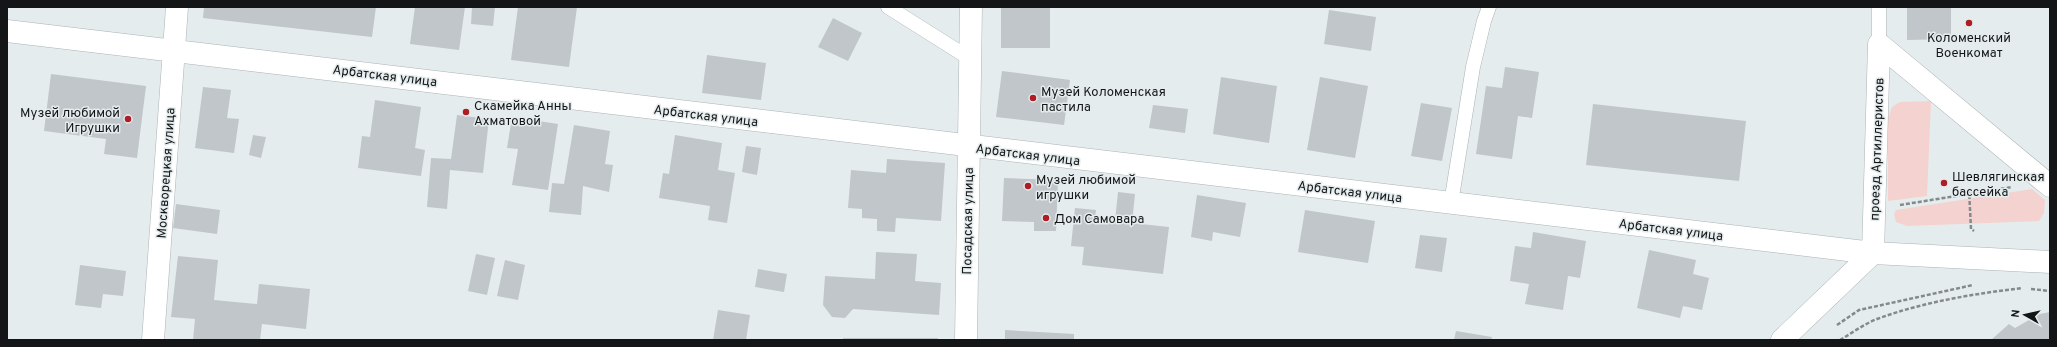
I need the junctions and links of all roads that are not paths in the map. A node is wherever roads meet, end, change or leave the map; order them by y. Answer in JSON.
{"nodes":[{"id":1,"x":177,"y":7,"type":"edge"},
{"id":2,"x":888,"y":7,"type":"edge"},
{"id":3,"x":971,"y":7,"type":"edge"},
{"id":4,"x":1489,"y":7,"type":"edge"},
{"id":5,"x":1879,"y":7,"type":"edge"},
{"id":6,"x":7,"y":31,"type":"edge"},
{"id":7,"x":1879,"y":44,"type":"junction"},
{"id":8,"x":174,"y":50,"type":"junction"},
{"id":9,"x":969,"y":58,"type":"junction"},
{"id":10,"x":968,"y":147,"type":"junction"},
{"id":11,"x":2047,"y":184,"type":"edge"},
{"id":12,"x":1451,"y":203,"type":"junction"},
{"id":13,"x":1873,"y":253,"type":"junction"},
{"id":14,"x":2050,"y":262,"type":"edge"},
{"id":15,"x":153,"y":340,"type":"edge"},
{"id":16,"x":966,"y":340,"type":"edge"},
{"id":17,"x":1782,"y":340,"type":"edge"}],
"edges":[{"from":1,"to":8,"type":"street","name":"Москворецкая улица"},
{"from":2,"to":9,"type":"lane"},
{"from":3,"to":9,"type":"street","name":"Посадская улица"},
{"from":4,"to":12,"type":"lane"},
{"from":5,"to":7,"type":"lane"},
{"from":6,"to":8,"type":"street","name":"Арбатская улица"},
{"from":7,"to":11,"type":"street"},
{"from":7,"to":13,"type":"street","name":"проезд Артиллеристов"},
{"from":8,"to":10,"type":"street","name":"Арбатская улица"},
{"from":8,"to":15,"type":"street","name":"Москворецкая улица"},
{"from":9,"to":10,"type":"street","name":"Посадская улица"},
{"from":10,"to":12,"type":"street","name":"Арбатская улица"},
{"from":10,"to":16,"type":"street","name":"Посадская улица"},
{"from":12,"to":13,"type":"street","name":"Арбатская улица"},
{"from":13,"to":14,"type":"street","name":"Арбатская улица"},
{"from":13,"to":17,"type":"street"}]}
